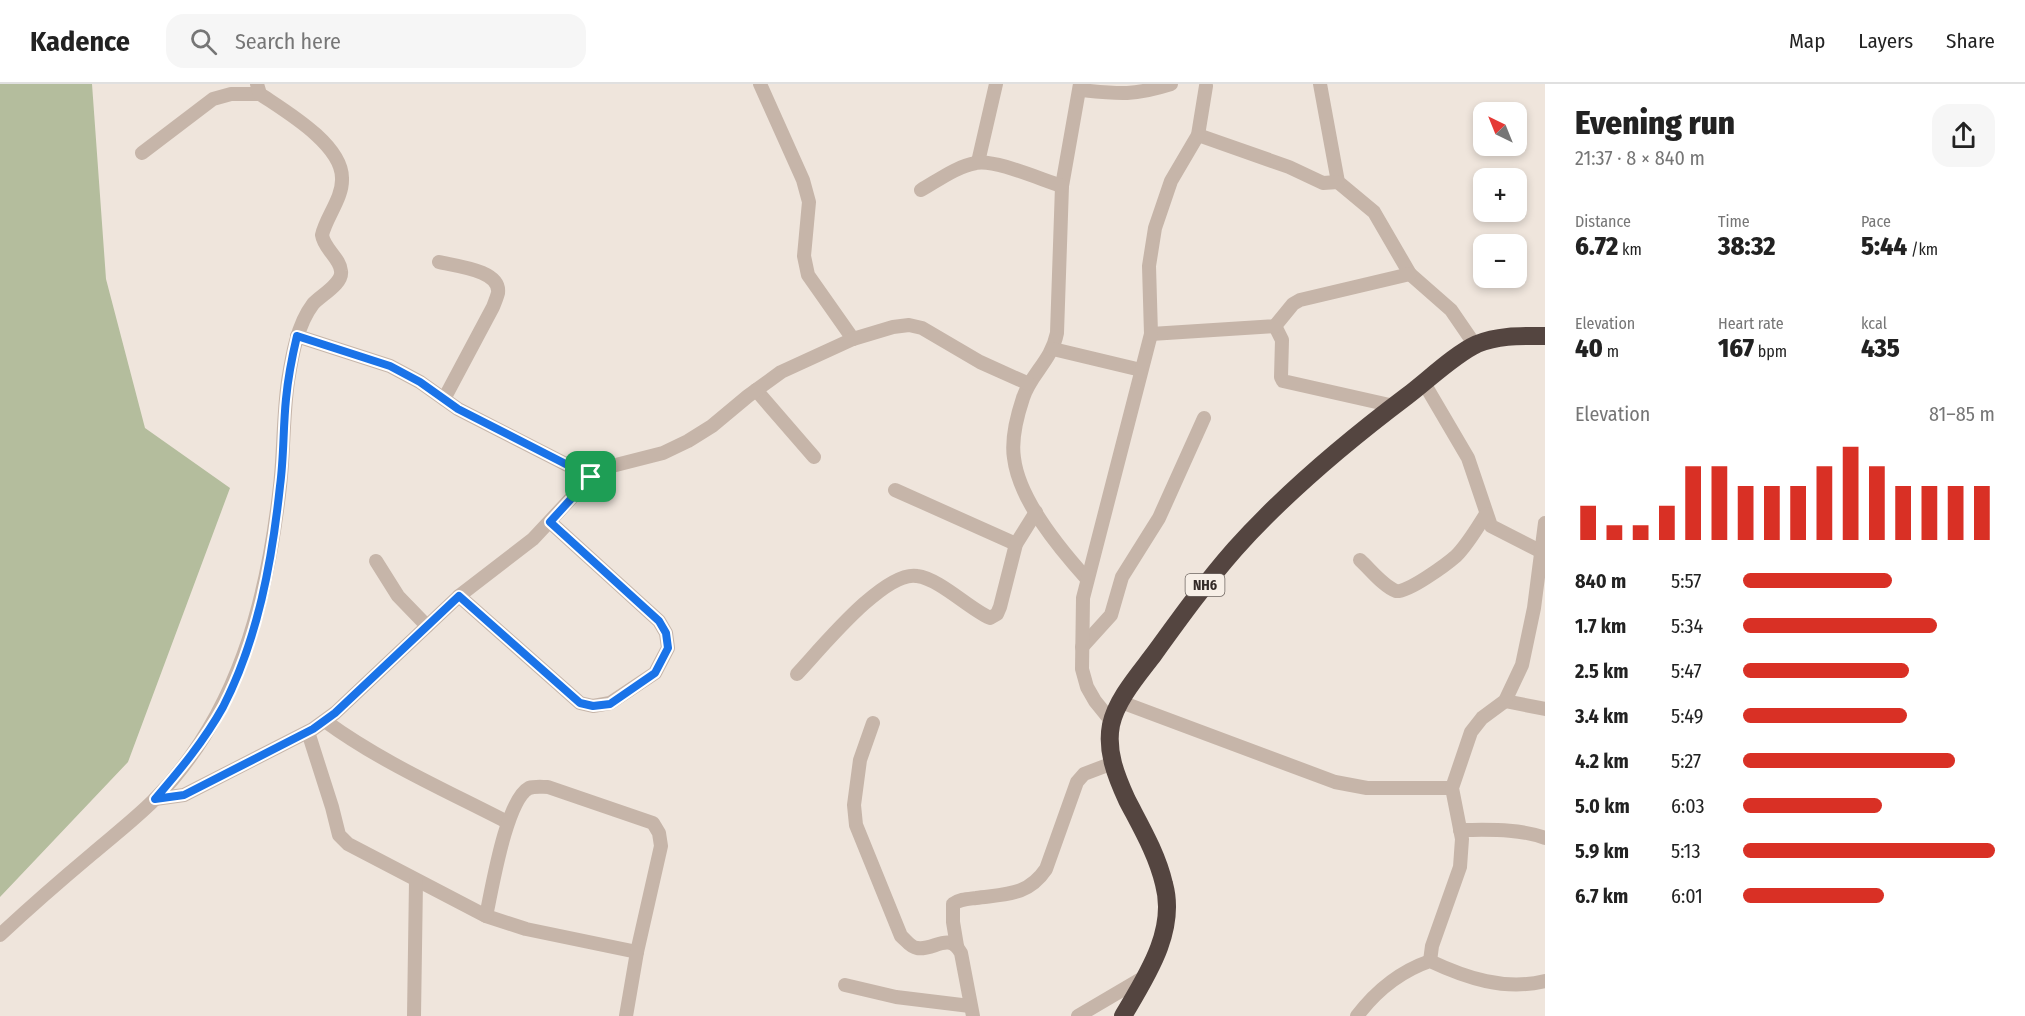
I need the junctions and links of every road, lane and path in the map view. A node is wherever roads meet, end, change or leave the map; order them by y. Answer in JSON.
{"nodes":[{"id":1,"x":760,"y":84,"type":"edge"},
{"id":2,"x":996,"y":84,"type":"edge"},
{"id":3,"x":1171,"y":84,"type":"edge"},
{"id":4,"x":1320,"y":84,"type":"edge"},
{"id":5,"x":1206,"y":85,"type":"edge"},
{"id":6,"x":1080,"y":87,"type":"edge"},
{"id":7,"x":259,"y":89,"type":"edge"},
{"id":8,"x":1198,"y":135,"type":"junction"},
{"id":9,"x":142,"y":153,"type":"dead end"},
{"id":10,"x":978,"y":162,"type":"junction"},
{"id":11,"x":1338,"y":182,"type":"junction"},
{"id":12,"x":1062,"y":186,"type":"junction"},
{"id":13,"x":921,"y":190,"type":"dead end"},
{"id":14,"x":439,"y":262,"type":"dead end"},
{"id":15,"x":1410,"y":274,"type":"junction"},
{"id":16,"x":1275,"y":326,"type":"junction"},
{"id":17,"x":1151,"y":334,"type":"junction"},
{"id":18,"x":297,"y":336,"type":"junction"},
{"id":19,"x":1545,"y":336,"type":"edge"},
{"id":20,"x":853,"y":339,"type":"junction"},
{"id":21,"x":1475,"y":345,"type":"junction"},
{"id":22,"x":1053,"y":349,"type":"junction"},
{"id":23,"x":1141,"y":370,"type":"junction"},
{"id":24,"x":1424,"y":383,"type":"junction"},
{"id":25,"x":1029,"y":384,"type":"junction"},
{"id":26,"x":756,"y":390,"type":"junction"},
{"id":27,"x":444,"y":399,"type":"junction"},
{"id":28,"x":1394,"y":406,"type":"junction"},
{"id":29,"x":1204,"y":417,"type":"dead end"},
{"id":30,"x":814,"y":457,"type":"dead end"},
{"id":31,"x":591,"y":477,"type":"junction"},
{"id":32,"x":895,"y":490,"type":"dead end"},
{"id":33,"x":1036,"y":513,"type":"junction"},
{"id":34,"x":1486,"y":514,"type":"junction"},
{"id":35,"x":550,"y":522,"type":"junction"},
{"id":36,"x":1545,"y":523,"type":"edge"},
{"id":37,"x":1016,"y":544,"type":"junction"},
{"id":38,"x":1540,"y":551,"type":"junction"},
{"id":39,"x":1360,"y":560,"type":"dead end"},
{"id":40,"x":376,"y":561,"type":"dead end"},
{"id":41,"x":1087,"y":579,"type":"junction"},
{"id":42,"x":459,"y":596,"type":"junction"},
{"id":43,"x":427,"y":626,"type":"junction"},
{"id":44,"x":1082,"y":647,"type":"junction"},
{"id":45,"x":797,"y":674,"type":"dead end"},
{"id":46,"x":1505,"y":701,"type":"junction"},
{"id":47,"x":1121,"y":702,"type":"junction"},
{"id":48,"x":1545,"y":709,"type":"edge"},
{"id":49,"x":325,"y":721,"type":"junction"},
{"id":50,"x":1112,"y":722,"type":"junction"},
{"id":51,"x":873,"y":723,"type":"dead end"},
{"id":52,"x":308,"y":732,"type":"junction"},
{"id":53,"x":1113,"y":763,"type":"junction"},
{"id":54,"x":1452,"y":788,"type":"junction"},
{"id":55,"x":155,"y":799,"type":"junction"},
{"id":56,"x":507,"y":822,"type":"junction"},
{"id":57,"x":1460,"y":830,"type":"junction"},
{"id":58,"x":1545,"y":838,"type":"edge"},
{"id":59,"x":416,"y":881,"type":"junction"},
{"id":60,"x":486,"y":916,"type":"junction"},
{"id":61,"x":0,"y":935,"type":"edge"},
{"id":62,"x":957,"y":946,"type":"junction"},
{"id":63,"x":637,"y":952,"type":"junction"},
{"id":64,"x":1430,"y":962,"type":"junction"},
{"id":65,"x":1148,"y":975,"type":"junction"},
{"id":66,"x":1545,"y":981,"type":"edge"},
{"id":67,"x":845,"y":985,"type":"dead end"},
{"id":68,"x":971,"y":1011,"type":"edge"},
{"id":69,"x":1127,"y":1015,"type":"edge"},
{"id":70,"x":414,"y":1016,"type":"edge"},
{"id":71,"x":626,"y":1016,"type":"edge"},
{"id":72,"x":1078,"y":1016,"type":"edge"},
{"id":73,"x":1357,"y":1016,"type":"edge"}],
"edges":[{"from":1,"to":20,"type":"street"},
{"from":2,"to":10,"type":"street"},
{"from":3,"to":6,"type":"street"},
{"from":4,"to":11,"type":"street"},
{"from":5,"to":8,"type":"street"},
{"from":6,"to":12,"type":"street"},
{"from":7,"to":9,"type":"street"},
{"from":7,"to":18,"type":"street"},
{"from":8,"to":11,"type":"street"},
{"from":8,"to":17,"type":"street"},
{"from":10,"to":12,"type":"street"},
{"from":10,"to":13,"type":"street"},
{"from":11,"to":15,"type":"street"},
{"from":12,"to":22,"type":"street"},
{"from":14,"to":27,"type":"street"},
{"from":15,"to":16,"type":"street"},
{"from":15,"to":21,"type":"street"},
{"from":16,"to":17,"type":"street"},
{"from":16,"to":28,"type":"street"},
{"from":17,"to":23,"type":"street"},
{"from":18,"to":27,"type":"street"},
{"from":18,"to":55,"type":"street"},
{"from":19,"to":21,"type":"highway","number":"NH6"},
{"from":20,"to":25,"type":"street"},
{"from":20,"to":26,"type":"street"},
{"from":21,"to":24,"type":"highway","number":"NH6"},
{"from":22,"to":23,"type":"street"},
{"from":22,"to":25,"type":"street"},
{"from":23,"to":41,"type":"street"},
{"from":24,"to":28,"type":"highway","number":"NH6"},
{"from":24,"to":34,"type":"street"},
{"from":25,"to":33,"type":"street"},
{"from":26,"to":30,"type":"street"},
{"from":26,"to":31,"type":"street"},
{"from":27,"to":31,"type":"street"},
{"from":28,"to":47,"type":"highway","number":"NH6"},
{"from":29,"to":44,"type":"street"},
{"from":31,"to":35,"type":"street"},
{"from":32,"to":37,"type":"street"},
{"from":33,"to":37,"type":"street"},
{"from":33,"to":41,"type":"street"},
{"from":34,"to":38,"type":"street"},
{"from":34,"to":39,"type":"street"},
{"from":35,"to":42,"type":"street"},
{"from":35,"to":42,"type":"street"},
{"from":36,"to":38,"type":"street"},
{"from":37,"to":45,"type":"street"},
{"from":38,"to":46,"type":"street"},
{"from":40,"to":43,"type":"street"},
{"from":41,"to":44,"type":"street"},
{"from":42,"to":43,"type":"street"},
{"from":43,"to":49,"type":"street"},
{"from":44,"to":50,"type":"street"},
{"from":46,"to":48,"type":"street"},
{"from":46,"to":54,"type":"street"},
{"from":47,"to":50,"type":"highway","number":"NH6"},
{"from":47,"to":54,"type":"street"},
{"from":49,"to":52,"type":"street"},
{"from":49,"to":56,"type":"street"},
{"from":50,"to":53,"type":"highway","number":"NH6"},
{"from":51,"to":62,"type":"street"},
{"from":52,"to":55,"type":"street"},
{"from":52,"to":59,"type":"street"},
{"from":53,"to":62,"type":"street"},
{"from":53,"to":65,"type":"highway","number":"NH6"},
{"from":54,"to":57,"type":"street"},
{"from":55,"to":61,"type":"street"},
{"from":56,"to":60,"type":"street"},
{"from":56,"to":63,"type":"street"},
{"from":57,"to":58,"type":"street"},
{"from":57,"to":64,"type":"street"},
{"from":59,"to":60,"type":"street"},
{"from":59,"to":70,"type":"street"},
{"from":60,"to":63,"type":"street"},
{"from":62,"to":68,"type":"street"},
{"from":63,"to":71,"type":"street"},
{"from":64,"to":66,"type":"street"},
{"from":64,"to":73,"type":"street"},
{"from":65,"to":69,"type":"highway","number":"NH6"},
{"from":65,"to":72,"type":"street"},
{"from":67,"to":68,"type":"street"}]}
